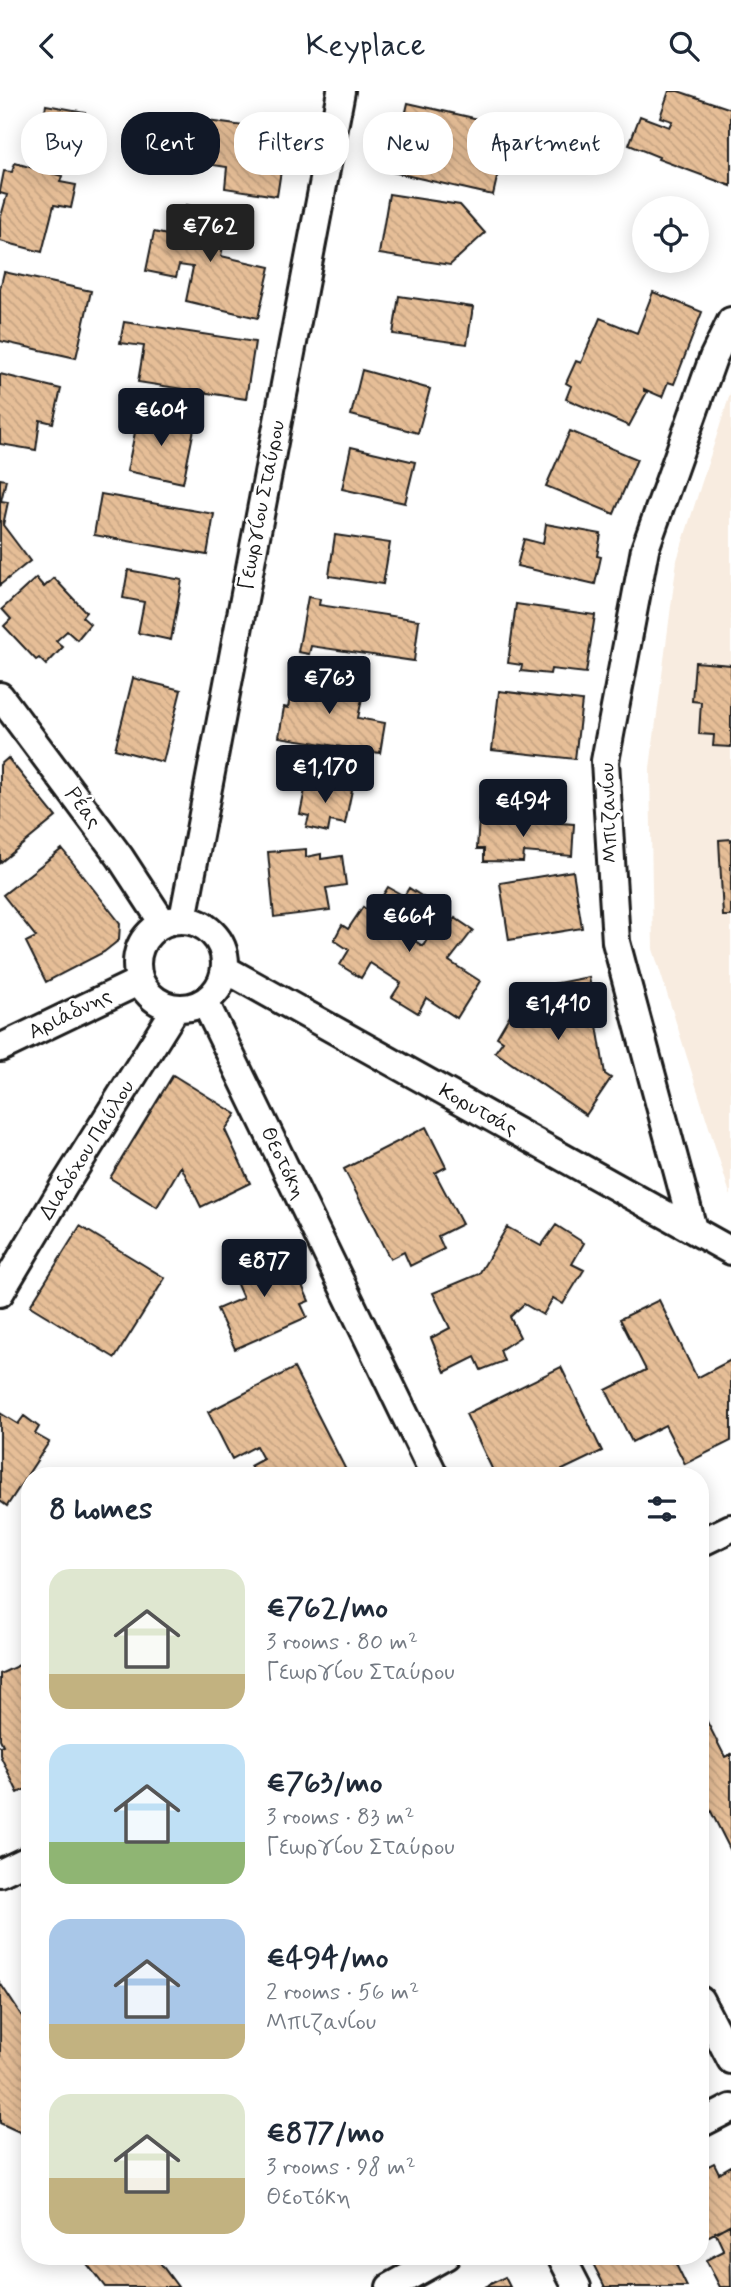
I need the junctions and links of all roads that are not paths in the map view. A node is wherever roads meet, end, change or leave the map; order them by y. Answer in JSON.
{"nodes":[{"id":1,"x":341,"y":91,"type":"edge"},
{"id":2,"x":731,"y":321,"type":"edge"},
{"id":3,"x":0,"y":696,"type":"edge"},
{"id":4,"x":173,"y":921,"type":"junction"},
{"id":5,"x":225,"y":969,"type":"junction"},
{"id":6,"x":140,"y":981,"type":"junction"},
{"id":7,"x":205,"y":1002,"type":"junction"},
{"id":8,"x":176,"y":1008,"type":"junction"},
{"id":9,"x":0,"y":1048,"type":"edge"},
{"id":10,"x":694,"y":1230,"type":"junction"},
{"id":11,"x":731,"y":1251,"type":"edge"},
{"id":12,"x":0,"y":1293,"type":"edge"},
{"id":13,"x":430,"y":1467,"type":"edge"},
{"id":14,"x":731,"y":1528,"type":"edge"},
{"id":15,"x":709,"y":1539,"type":"edge"},
{"id":16,"x":21,"y":1863,"type":"edge"},
{"id":17,"x":0,"y":1873,"type":"edge"},
{"id":18,"x":709,"y":2017,"type":"edge"},
{"id":19,"x":731,"y":2060,"type":"edge"},
{"id":20,"x":731,"y":2108,"type":"edge"},
{"id":21,"x":709,"y":2119,"type":"edge"},
{"id":22,"x":430,"y":2265,"type":"edge"},
{"id":23,"x":566,"y":2265,"type":"edge"},
{"id":24,"x":390,"y":2287,"type":"edge"},
{"id":25,"x":577,"y":2287,"type":"edge"}],
"edges":[{"from":1,"to":4,"type":"street","name":"Γεωργίου Σταύρου"},
{"from":2,"to":10,"type":"street","name":"Μπιζανίου"},
{"from":3,"to":4,"type":"street","name":"Ρέας"},
{"from":4,"to":5,"type":"street"},
{"from":4,"to":6,"type":"street"},
{"from":5,"to":7,"type":"street"},
{"from":5,"to":10,"type":"street","name":"Κορυτσάς"},
{"from":6,"to":8,"type":"street"},
{"from":6,"to":9,"type":"street","name":"Αριάδνης"},
{"from":7,"to":8,"type":"street"},
{"from":7,"to":13,"type":"street","name":"Θεοτόκη"},
{"from":8,"to":12,"type":"street","name":"Διαδόχου Παύλου"},
{"from":10,"to":11,"type":"street","name":"Κορυτσάς"},
{"from":14,"to":15,"type":"street"},
{"from":16,"to":17,"type":"street"},
{"from":18,"to":19,"type":"street"},
{"from":20,"to":21,"type":"street"},
{"from":22,"to":24,"type":"street"},
{"from":23,"to":25,"type":"street"}]}
